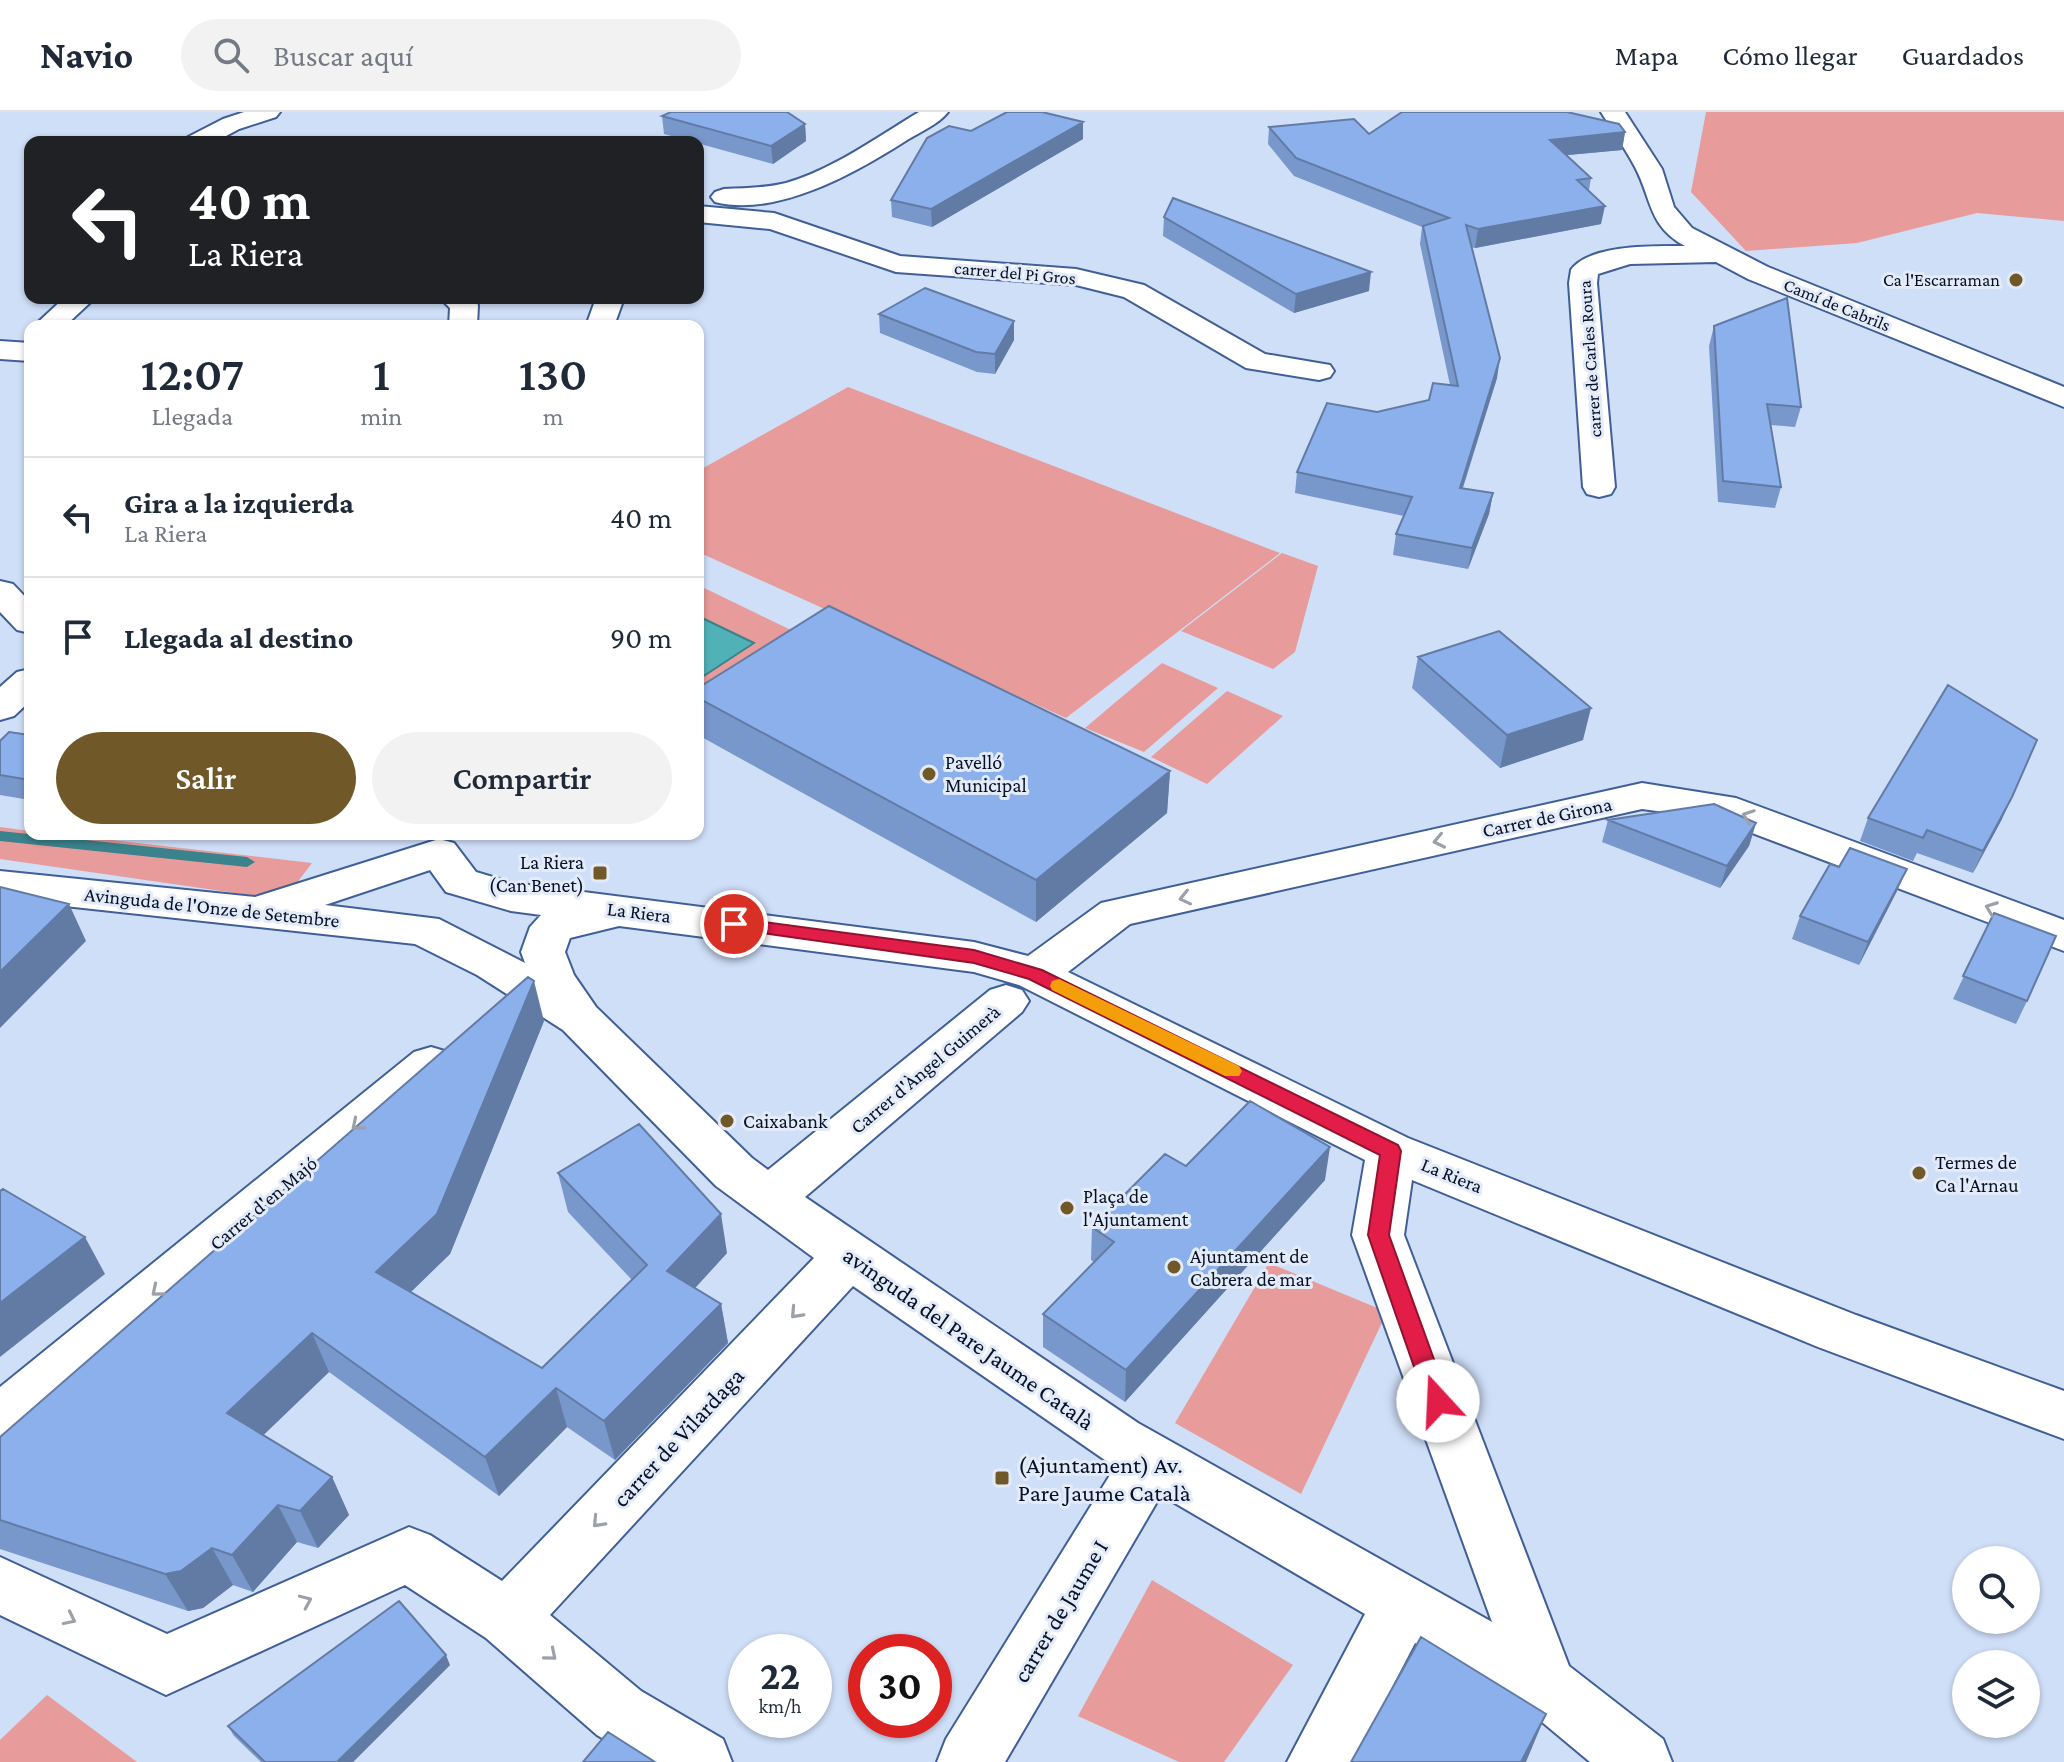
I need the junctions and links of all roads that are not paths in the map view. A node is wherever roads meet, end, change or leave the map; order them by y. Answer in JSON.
{"nodes":[{"id":1,"x":268,"y":112,"type":"edge"},
{"id":2,"x":936,"y":112,"type":"edge"},
{"id":3,"x":1613,"y":112,"type":"edge"},
{"id":4,"x":208,"y":136,"type":"edge"},
{"id":5,"x":704,"y":199,"type":"edge"},
{"id":6,"x":704,"y":215,"type":"edge"},
{"id":7,"x":1717,"y":254,"type":"junction"},
{"id":8,"x":74,"y":304,"type":"edge"},
{"id":9,"x":55,"y":320,"type":"edge"},
{"id":10,"x":1319,"y":371,"type":"dead end"},
{"id":11,"x":2064,"y":398,"type":"edge"},
{"id":12,"x":1599,"y":487,"type":"dead end"},
{"id":13,"x":0,"y":592,"type":"edge"},
{"id":14,"x":24,"y":616,"type":"edge"},
{"id":15,"x":24,"y":686,"type":"edge"},
{"id":16,"x":0,"y":708,"type":"edge"},
{"id":17,"x":441,"y":844,"type":"edge"},
{"id":18,"x":380,"y":870,"type":"junction"},
{"id":19,"x":0,"y":885,"type":"edge"},
{"id":20,"x":511,"y":897,"type":"junction"},
{"id":21,"x":254,"y":913,"type":"junction"},
{"id":22,"x":674,"y":916,"type":"junction"},
{"id":23,"x":349,"y":921,"type":"junction"},
{"id":24,"x":424,"y":930,"type":"junction"},
{"id":25,"x":2064,"y":936,"type":"edge"},
{"id":26,"x":1021,"y":988,"type":"junction"},
{"id":27,"x":497,"y":1010,"type":"junction"},
{"id":28,"x":579,"y":1018,"type":"junction"},
{"id":29,"x":1391,"y":1151,"type":"junction"},
{"id":30,"x":769,"y":1198,"type":"junction"},
{"id":31,"x":849,"y":1256,"type":"junction"},
{"id":32,"x":2064,"y":1415,"type":"edge"},
{"id":33,"x":0,"y":1420,"type":"edge"},
{"id":34,"x":1151,"y":1460,"type":"junction"},
{"id":35,"x":0,"y":1585,"type":"edge"},
{"id":36,"x":1403,"y":1604,"type":"junction"},
{"id":37,"x":507,"y":1618,"type":"junction"},
{"id":38,"x":1546,"y":1686,"type":"junction"},
{"id":39,"x":982,"y":1759,"type":"edge"},
{"id":40,"x":700,"y":1762,"type":"edge"},
{"id":41,"x":1319,"y":1762,"type":"edge"},
{"id":42,"x":1640,"y":1762,"type":"edge"}],
"edges":[{"from":1,"to":4,"type":"street"},
{"from":2,"to":5,"type":"street"},
{"from":3,"to":7,"type":"street","name":"Camí de Cabrils"},
{"from":6,"to":10,"type":"street","name":"carrer del Pi Gros"},
{"from":7,"to":11,"type":"street","name":"Camí de Cabrils"},
{"from":7,"to":12,"type":"street","name":"carrer de Carles Roura"},
{"from":8,"to":9,"type":"street"},
{"from":13,"to":14,"type":"street"},
{"from":15,"to":16,"type":"street"},
{"from":17,"to":18,"type":"street","name":"Avinguda de l'Onze de Setembre"},
{"from":17,"to":20,"type":"street","name":"La Riera"},
{"from":18,"to":21,"type":"street","name":"Avinguda de l'Onze de Setembre"},
{"from":18,"to":23,"type":"street"},
{"from":19,"to":21,"type":"street","name":"Avinguda de l'Onze de Setembre"},
{"from":20,"to":22,"type":"street","name":"La Riera"},
{"from":20,"to":24,"type":"street"},
{"from":21,"to":23,"type":"street","name":"Avinguda de l'Onze de Setembre"},
{"from":22,"to":26,"type":"street","name":"La Riera"},
{"from":22,"to":28,"type":"street","name":"avinguda del Pare Jaume Català"},
{"from":23,"to":24,"type":"street","name":"Avinguda de l'Onze de Setembre"},
{"from":24,"to":27,"type":"street","name":"avinguda del Pare Jaume Català"},
{"from":25,"to":26,"type":"street","name":"Carrer de Girona","one_way":true},
{"from":26,"to":29,"type":"street","name":"La Riera"},
{"from":26,"to":30,"type":"street","name":"Carrer d'Àngel Guimerà"},
{"from":27,"to":28,"type":"street","name":"avinguda del Pare Jaume Català"},
{"from":27,"to":33,"type":"street","name":"Carrer d'en Majó","one_way":true},
{"from":28,"to":30,"type":"street","name":"avinguda del Pare Jaume Català"},
{"from":29,"to":32,"type":"street","name":"La Riera"},
{"from":29,"to":38,"type":"street"},
{"from":30,"to":31,"type":"street","name":"avinguda del Pare Jaume Català"},
{"from":31,"to":34,"type":"street","name":"avinguda del Pare Jaume Català"},
{"from":31,"to":37,"type":"street","name":"carrer de Vilardaga","one_way":true},
{"from":34,"to":36,"type":"street","name":"avinguda del Pare Jaume Català"},
{"from":34,"to":39,"type":"street","name":"carrer de Jaume I"},
{"from":35,"to":37,"type":"street","one_way":true},
{"from":36,"to":38,"type":"street","name":"avinguda del Pare Jaume Català"},
{"from":36,"to":41,"type":"street"},
{"from":37,"to":40,"type":"street","one_way":true},
{"from":38,"to":42,"type":"street","name":"avinguda del Pare Jaume Català"}]}
